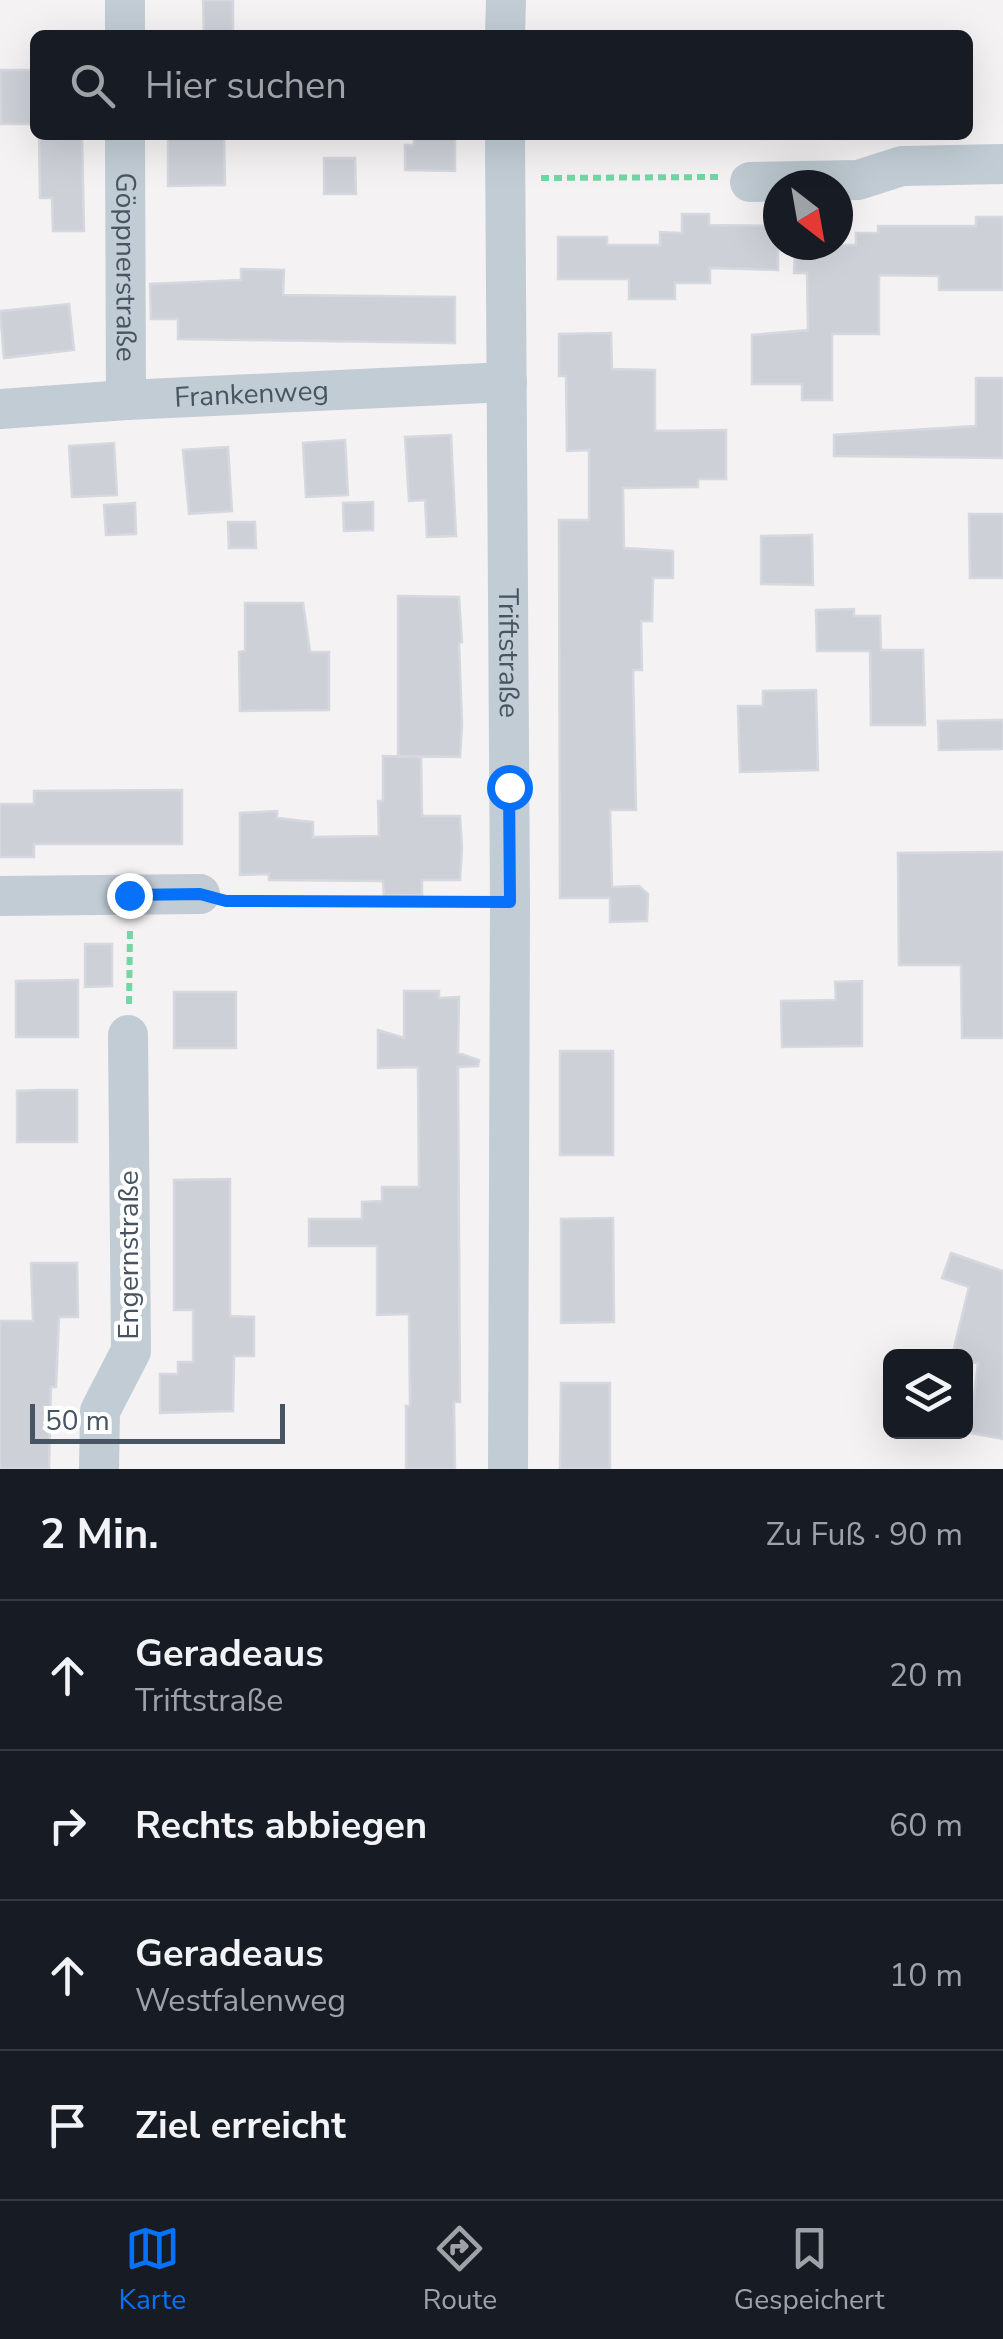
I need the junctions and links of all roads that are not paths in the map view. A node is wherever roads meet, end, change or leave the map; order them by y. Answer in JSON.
{"nodes":[{"id":1,"x":125,"y":0,"type":"edge"},
{"id":2,"x":506,"y":0,"type":"edge"},
{"id":3,"x":125,"y":30,"type":"edge"},
{"id":4,"x":505,"y":30,"type":"edge"},
{"id":5,"x":125,"y":140,"type":"edge"},
{"id":6,"x":505,"y":140,"type":"edge"},
{"id":7,"x":1003,"y":164,"type":"edge"},
{"id":8,"x":750,"y":182,"type":"road end"},
{"id":9,"x":506,"y":382,"type":"junction"},
{"id":10,"x":126,"y":400,"type":"junction"},
{"id":11,"x":0,"y":410,"type":"edge"},
{"id":12,"x":200,"y":894,"type":"road end"},
{"id":13,"x":0,"y":896,"type":"edge"},
{"id":14,"x":128,"y":1035,"type":"road end"},
{"id":15,"x":99,"y":1469,"type":"edge"},
{"id":16,"x":508,"y":1469,"type":"edge"}],
"edges":[{"from":1,"to":3,"type":"street"},
{"from":2,"to":4,"type":"street"},
{"from":5,"to":10,"type":"street","name":"Göppnerstraße"},
{"from":6,"to":9,"type":"street","name":"Triftstraße"},
{"from":7,"to":8,"type":"street"},
{"from":9,"to":10,"type":"street","name":"Frankenweg"},
{"from":9,"to":16,"type":"street","name":"Triftstraße"},
{"from":10,"to":11,"type":"street","name":"Frankenweg"},
{"from":12,"to":13,"type":"street"},
{"from":14,"to":15,"type":"street","name":"Engernstraße"}]}
